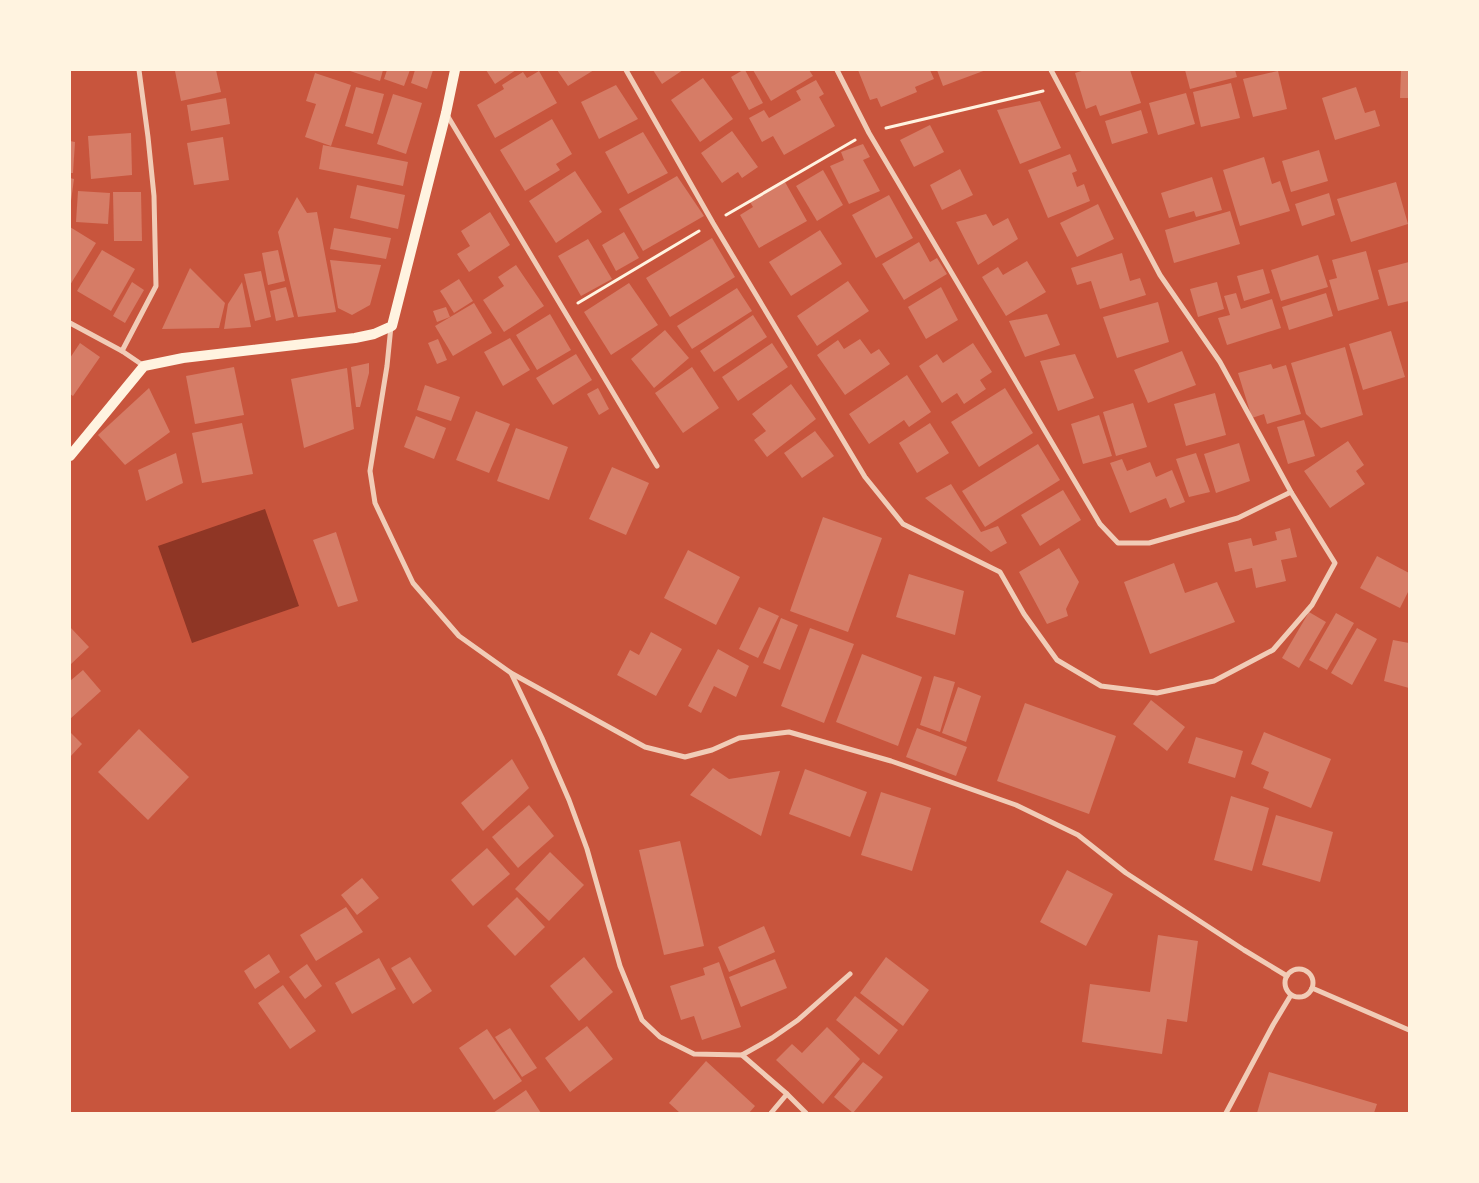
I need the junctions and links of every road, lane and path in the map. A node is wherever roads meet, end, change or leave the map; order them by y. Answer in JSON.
{"nodes":[{"id":1,"x":139,"y":70,"type":"edge"},
{"id":2,"x":455,"y":70,"type":"edge"},
{"id":3,"x":626,"y":70,"type":"edge"},
{"id":4,"x":837,"y":70,"type":"edge"},
{"id":5,"x":1051,"y":70,"type":"edge"},
{"id":6,"x":1060,"y":86,"type":"junction"},
{"id":7,"x":446,"y":114,"type":"junction"},
{"id":8,"x":868,"y":133,"type":"junction"},
{"id":9,"x":713,"y":223,"type":"junction"},
{"id":10,"x":564,"y":311,"type":"junction"},
{"id":11,"x":70,"y":323,"type":"edge"},
{"id":12,"x":392,"y":326,"type":"junction"},
{"id":13,"x":122,"y":351,"type":"junction"},
{"id":14,"x":144,"y":366,"type":"junction"},
{"id":15,"x":70,"y":456,"type":"edge"},
{"id":16,"x":657,"y":466,"type":"dead end"},
{"id":17,"x":1291,"y":492,"type":"junction"},
{"id":18,"x":511,"y":673,"type":"junction"},
{"id":19,"x":850,"y":974,"type":"dead end"},
{"id":20,"x":1287,"y":976,"type":"junction"},
{"id":21,"x":1312,"y":988,"type":"junction"},
{"id":22,"x":1291,"y":995,"type":"junction"},
{"id":23,"x":1409,"y":1030,"type":"edge"},
{"id":24,"x":742,"y":1055,"type":"junction"},
{"id":25,"x":787,"y":1094,"type":"junction"},
{"id":26,"x":771,"y":1113,"type":"edge"},
{"id":27,"x":806,"y":1113,"type":"edge"},
{"id":28,"x":1226,"y":1113,"type":"edge"}],
"edges":[{"from":1,"to":13,"type":"street"},
{"from":2,"to":7,"type":"main road"},
{"from":3,"to":9,"type":"street"},
{"from":4,"to":8,"type":"street"},
{"from":5,"to":6,"type":"street"},
{"from":6,"to":8,"type":"path"},
{"from":6,"to":17,"type":"street"},
{"from":7,"to":10,"type":"street"},
{"from":7,"to":12,"type":"main road"},
{"from":8,"to":9,"type":"path"},
{"from":8,"to":17,"type":"street"},
{"from":9,"to":10,"type":"path"},
{"from":9,"to":17,"type":"street"},
{"from":10,"to":16,"type":"street"},
{"from":11,"to":13,"type":"street"},
{"from":12,"to":14,"type":"main road"},
{"from":12,"to":18,"type":"street"},
{"from":13,"to":14,"type":"street"},
{"from":14,"to":15,"type":"main road"},
{"from":18,"to":20,"type":"street"},
{"from":18,"to":24,"type":"street"},
{"from":19,"to":24,"type":"street"},
{"from":20,"to":21,"type":"street"},
{"from":20,"to":22,"type":"street"},
{"from":21,"to":22,"type":"street"},
{"from":21,"to":23,"type":"street"},
{"from":22,"to":28,"type":"street"},
{"from":24,"to":25,"type":"street"},
{"from":25,"to":26,"type":"street"},
{"from":25,"to":27,"type":"street"}]}
